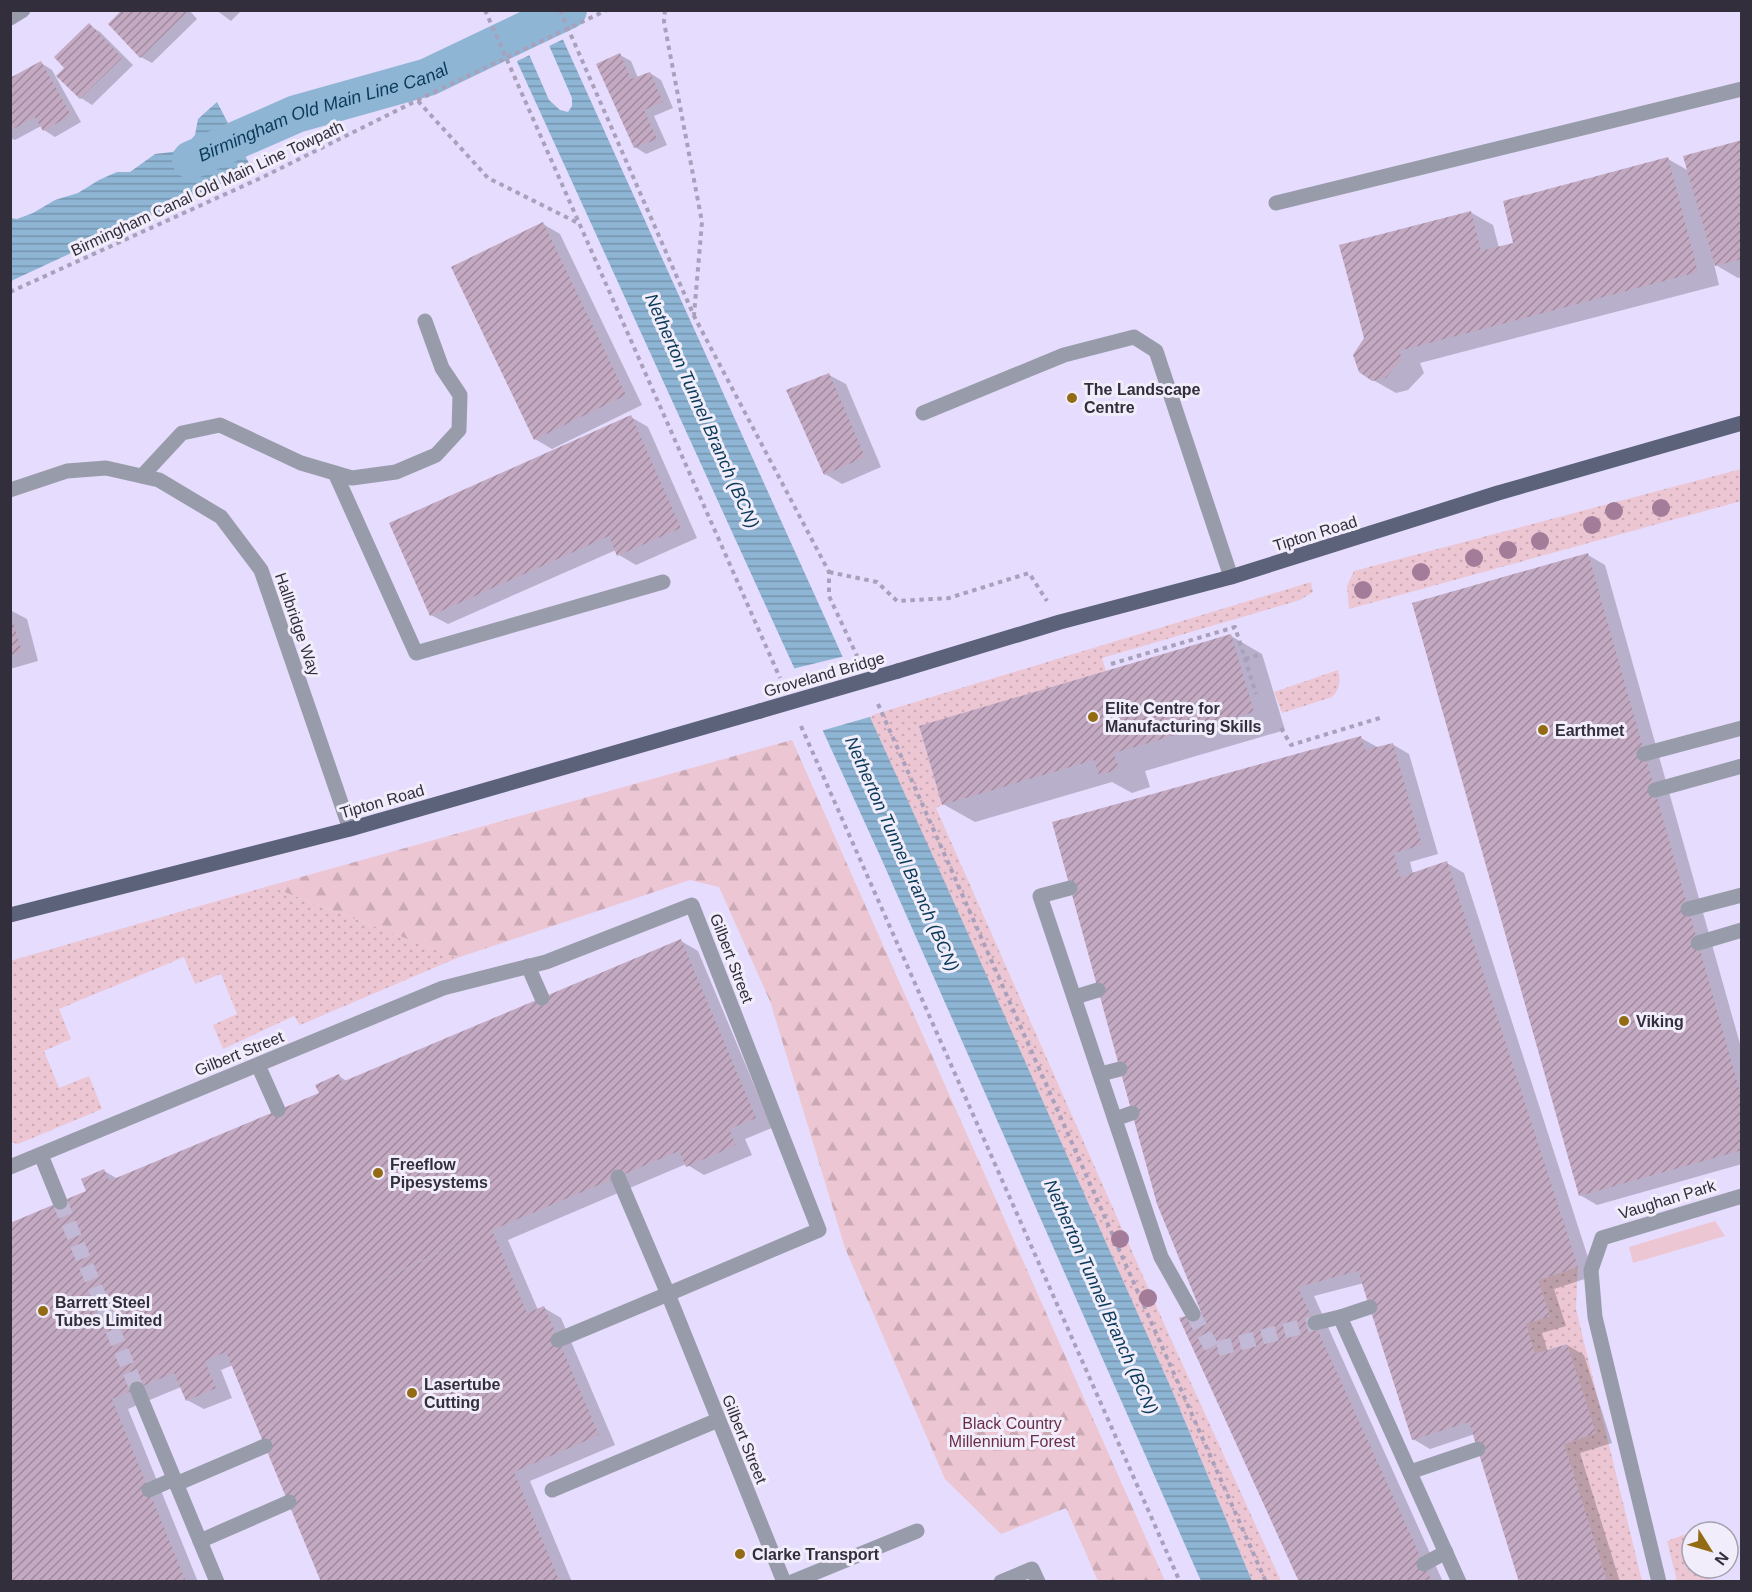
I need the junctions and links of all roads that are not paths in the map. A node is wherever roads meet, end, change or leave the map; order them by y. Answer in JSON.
{"nodes":[{"id":1,"x":23,"y":10,"type":"edge"},
{"id":2,"x":10,"y":18,"type":"edge"},
{"id":3,"x":1742,"y":89,"type":"edge"},
{"id":4,"x":1276,"y":203,"type":"dead end"},
{"id":5,"x":425,"y":321,"type":"dead end"},
{"id":6,"x":923,"y":413,"type":"dead end"},
{"id":7,"x":1742,"y":423,"type":"edge"},
{"id":8,"x":335,"y":473,"type":"junction"},
{"id":9,"x":142,"y":476,"type":"junction"},
{"id":10,"x":10,"y":490,"type":"edge"},
{"id":11,"x":1231,"y":577,"type":"junction"},
{"id":12,"x":663,"y":582,"type":"dead end"},
{"id":13,"x":898,"y":671,"type":"joint"},
{"id":14,"x":760,"y":711,"type":"joint"},
{"id":15,"x":1742,"y":728,"type":"edge"},
{"id":16,"x":1644,"y":754,"type":"dead end"},
{"id":17,"x":1742,"y":766,"type":"edge"},
{"id":18,"x":1655,"y":790,"type":"dead end"},
{"id":19,"x":350,"y":829,"type":"junction"},
{"id":20,"x":1070,"y":888,"type":"dead end"},
{"id":21,"x":1742,"y":895,"type":"edge"},
{"id":22,"x":1688,"y":909,"type":"dead end"},
{"id":23,"x":10,"y":915,"type":"edge"},
{"id":24,"x":1742,"y":930,"type":"edge"},
{"id":25,"x":1698,"y":942,"type":"dead end"},
{"id":26,"x":528,"y":966,"type":"junction"},
{"id":27,"x":1098,"y":990,"type":"dead end"},
{"id":28,"x":1075,"y":997,"type":"junction"},
{"id":29,"x":542,"y":998,"type":"dead end"},
{"id":30,"x":258,"y":1065,"type":"junction"},
{"id":31,"x":1120,"y":1069,"type":"dead end"},
{"id":32,"x":1101,"y":1074,"type":"junction"},
{"id":33,"x":278,"y":1110,"type":"dead end"},
{"id":34,"x":1132,"y":1113,"type":"dead end"},
{"id":35,"x":1115,"y":1119,"type":"junction"},
{"id":36,"x":41,"y":1155,"type":"junction"},
{"id":37,"x":10,"y":1167,"type":"edge"},
{"id":38,"x":618,"y":1177,"type":"dead end"},
{"id":39,"x":1742,"y":1196,"type":"edge"},
{"id":40,"x":60,"y":1202,"type":"tunnel mouth"},
{"id":41,"x":668,"y":1294,"type":"junction"},
{"id":42,"x":1370,"y":1307,"type":"dead end"},
{"id":43,"x":1193,"y":1314,"type":"tunnel mouth"},
{"id":44,"x":1340,"y":1317,"type":"junction"},
{"id":45,"x":1315,"y":1323,"type":"tunnel mouth"},
{"id":46,"x":558,"y":1340,"type":"dead end"},
{"id":47,"x":137,"y":1389,"type":"tunnel mouth"},
{"id":48,"x":718,"y":1420,"type":"junction"},
{"id":49,"x":265,"y":1446,"type":"dead end"},
{"id":50,"x":1478,"y":1449,"type":"dead end"},
{"id":51,"x":1410,"y":1472,"type":"junction"},
{"id":52,"x":175,"y":1481,"type":"junction"},
{"id":53,"x":149,"y":1490,"type":"dead end"},
{"id":54,"x":552,"y":1490,"type":"dead end"},
{"id":55,"x":289,"y":1502,"type":"dead end"},
{"id":56,"x":917,"y":1531,"type":"dead end"},
{"id":57,"x":200,"y":1541,"type":"junction"},
{"id":58,"x":1446,"y":1552,"type":"junction"},
{"id":59,"x":1424,"y":1564,"type":"dead end"},
{"id":60,"x":217,"y":1581,"type":"edge"},
{"id":61,"x":784,"y":1581,"type":"edge"},
{"id":62,"x":792,"y":1581,"type":"edge"},
{"id":63,"x":1001,"y":1581,"type":"edge"},
{"id":64,"x":1038,"y":1581,"type":"edge"},
{"id":65,"x":1459,"y":1581,"type":"edge"},
{"id":66,"x":1659,"y":1581,"type":"edge"}],
"edges":[{"from":1,"to":2,"type":"street"},
{"from":3,"to":4,"type":"street"},
{"from":5,"to":8,"type":"street"},
{"from":6,"to":11,"type":"street"},
{"from":7,"to":11,"type":"main road","name":"Tipton Road"},
{"from":8,"to":9,"type":"street"},
{"from":8,"to":12,"type":"street"},
{"from":9,"to":10,"type":"street","name":"Hallbridge Way"},
{"from":9,"to":19,"type":"street","name":"Hallbridge Way"},
{"from":11,"to":13,"type":"main road","name":"Tipton Road"},
{"from":13,"to":14,"type":"main road","name":"Groveland Bridge","bridge":true},
{"from":14,"to":19,"type":"main road","name":"Tipton Road"},
{"from":15,"to":16,"type":"street"},
{"from":17,"to":18,"type":"street"},
{"from":19,"to":23,"type":"main road","name":"Tipton Road"},
{"from":20,"to":28,"type":"street"},
{"from":21,"to":22,"type":"street"},
{"from":24,"to":25,"type":"street"},
{"from":26,"to":29,"type":"street"},
{"from":26,"to":30,"type":"street","name":"Gilbert Street"},
{"from":26,"to":41,"type":"street","name":"Gilbert Street"},
{"from":27,"to":28,"type":"street"},
{"from":28,"to":32,"type":"street"},
{"from":30,"to":33,"type":"street"},
{"from":30,"to":36,"type":"street","name":"Gilbert Street"},
{"from":31,"to":32,"type":"street"},
{"from":32,"to":35,"type":"street"},
{"from":34,"to":35,"type":"street"},
{"from":35,"to":43,"type":"street"},
{"from":36,"to":37,"type":"street","name":"Gilbert Street"},
{"from":36,"to":40,"type":"street"},
{"from":38,"to":41,"type":"street"},
{"from":39,"to":66,"type":"street","name":"Vaughan Park"},
{"from":41,"to":46,"type":"street"},
{"from":41,"to":48,"type":"street","name":"Gilbert Street"},
{"from":42,"to":44,"type":"street"},
{"from":44,"to":45,"type":"street"},
{"from":44,"to":51,"type":"street"},
{"from":47,"to":52,"type":"street"},
{"from":48,"to":54,"type":"street"},
{"from":48,"to":61,"type":"street","name":"Gilbert Street"},
{"from":49,"to":52,"type":"street"},
{"from":50,"to":51,"type":"street"},
{"from":51,"to":58,"type":"street"},
{"from":52,"to":53,"type":"street"},
{"from":52,"to":57,"type":"street"},
{"from":55,"to":57,"type":"street"},
{"from":56,"to":62,"type":"street"},
{"from":57,"to":60,"type":"street"},
{"from":58,"to":59,"type":"street"},
{"from":58,"to":65,"type":"street"},
{"from":63,"to":64,"type":"street"}]}
